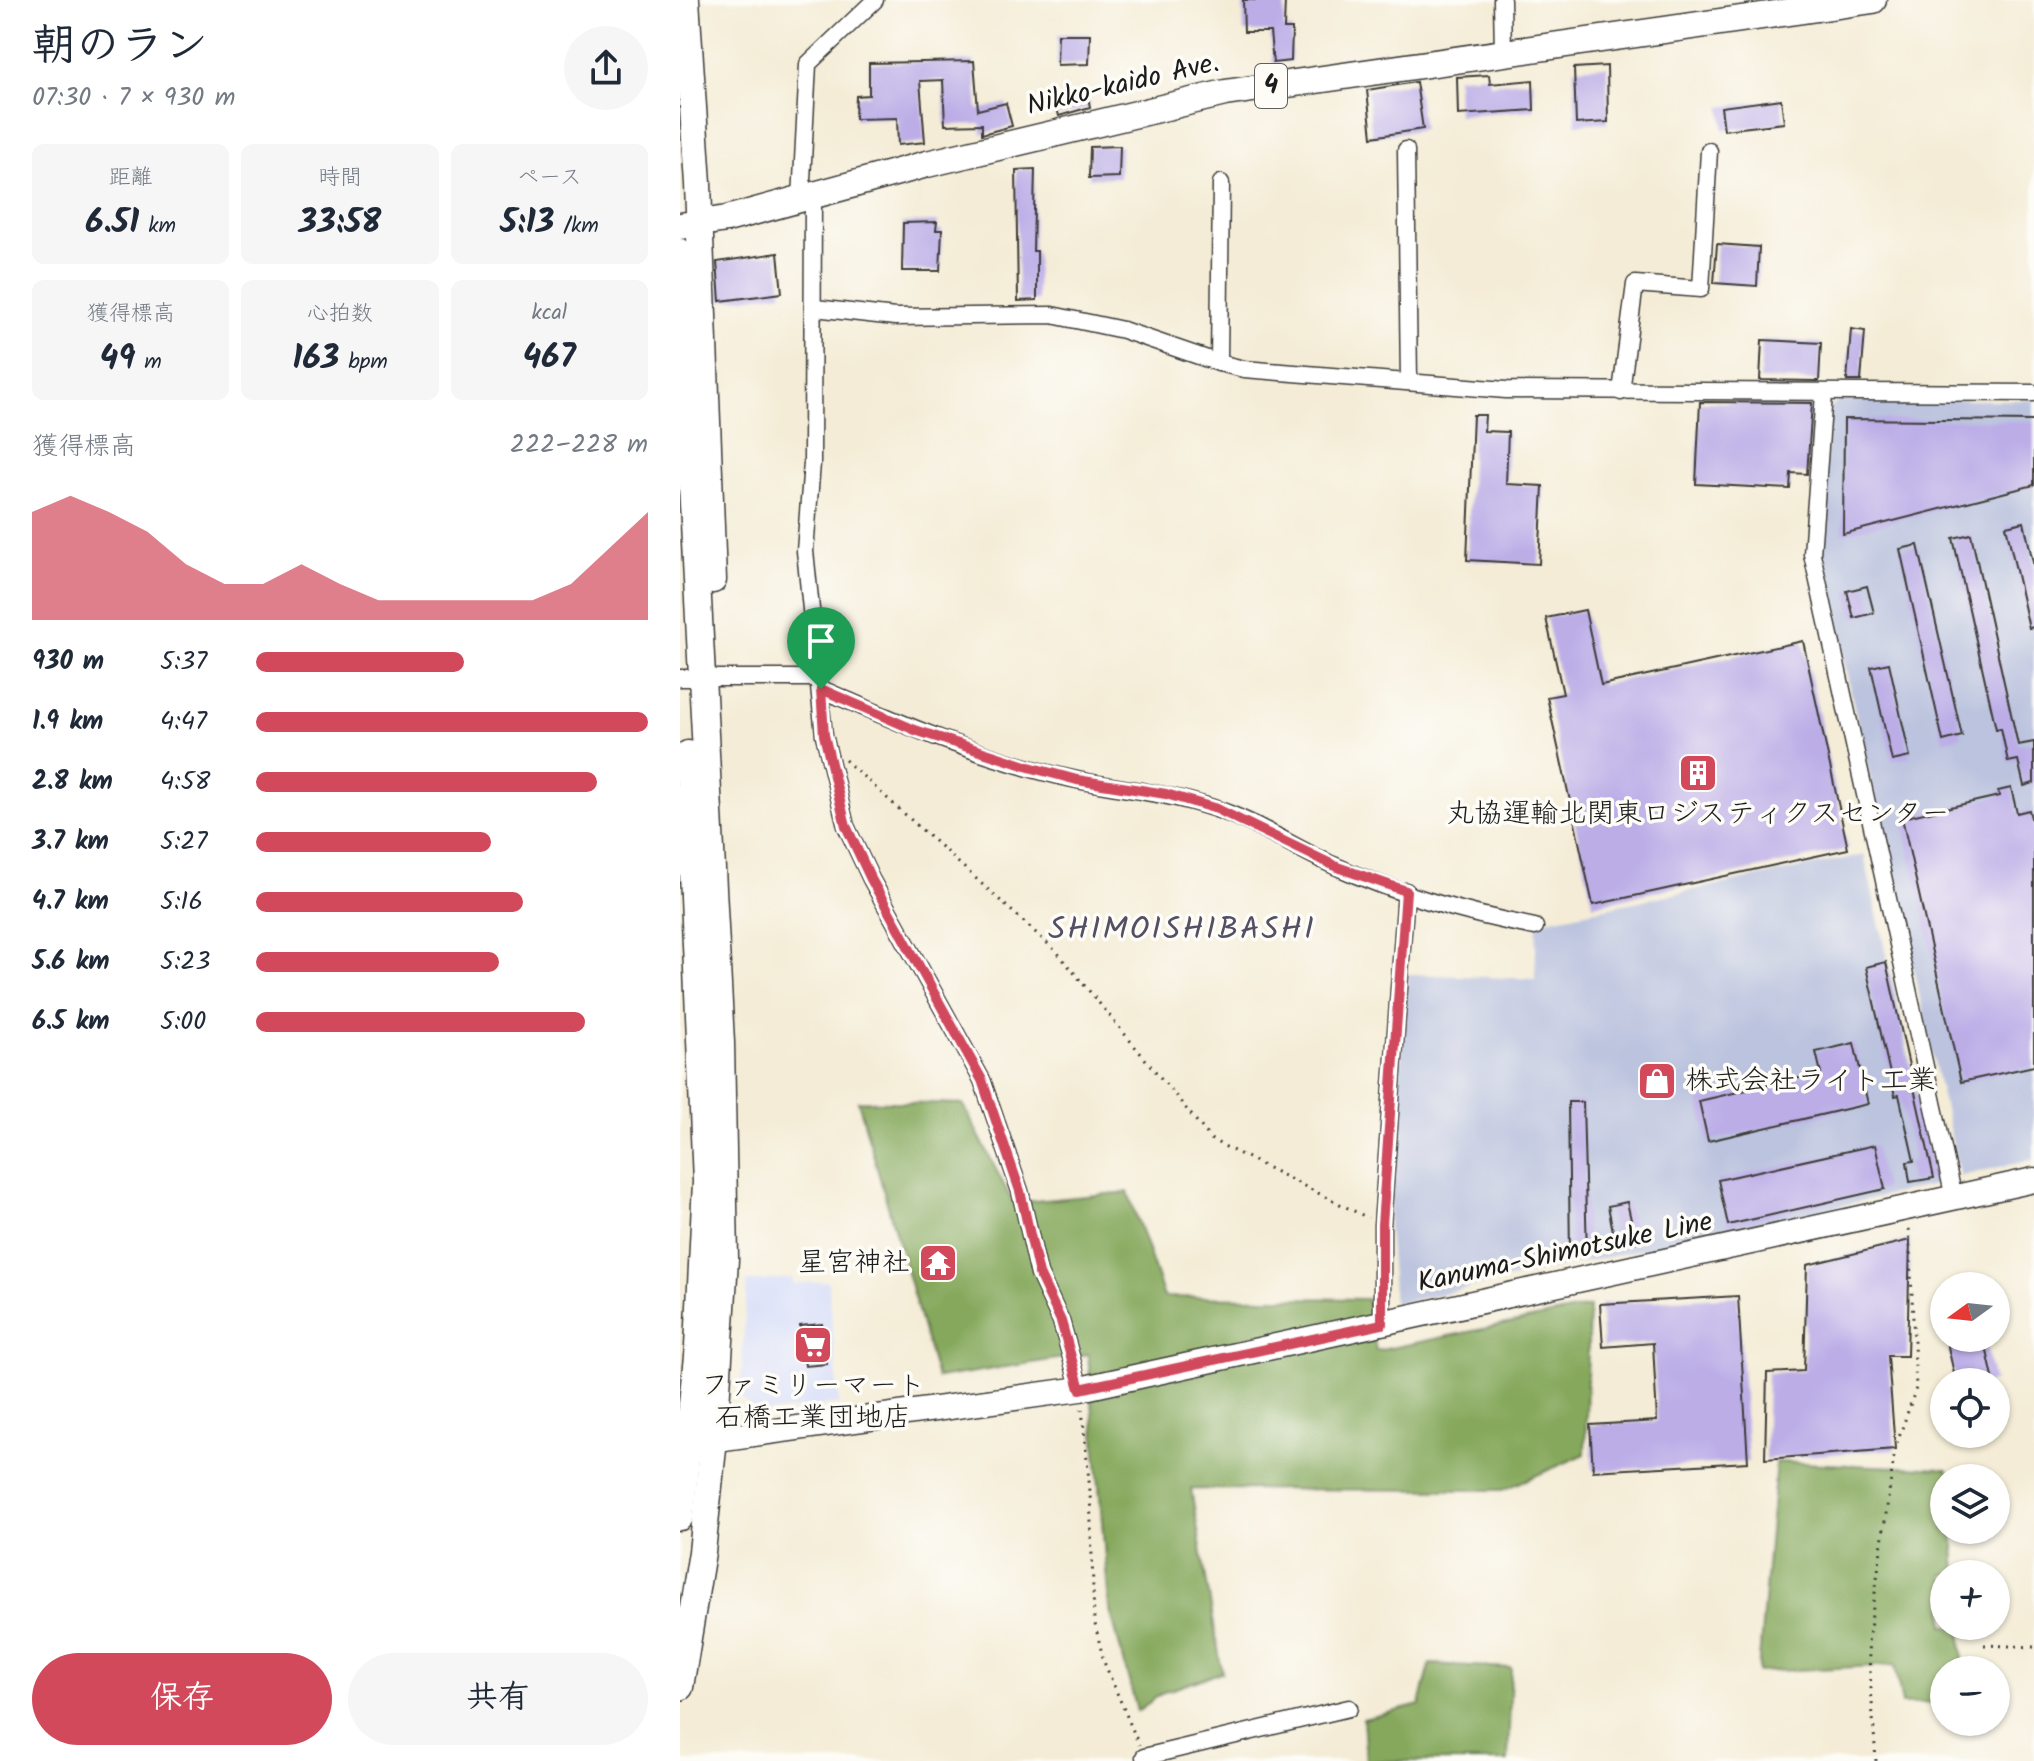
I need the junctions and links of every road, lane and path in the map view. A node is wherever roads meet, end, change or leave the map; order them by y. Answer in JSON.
{"nodes":[{"id":1,"x":686,"y":0,"type":"edge"},
{"id":2,"x":875,"y":0,"type":"edge"},
{"id":3,"x":1502,"y":0,"type":"edge"},
{"id":4,"x":1873,"y":0,"type":"edge"},
{"id":5,"x":1503,"y":53,"type":"junction"},
{"id":6,"x":1406,"y":150,"type":"dead end"},
{"id":7,"x":1709,"y":151,"type":"dead end"},
{"id":8,"x":1221,"y":183,"type":"dead end"},
{"id":9,"x":807,"y":197,"type":"junction"},
{"id":10,"x":690,"y":225,"type":"edge"},
{"id":11,"x":680,"y":252,"type":"edge"},
{"id":12,"x":815,"y":308,"type":"junction"},
{"id":13,"x":1219,"y":363,"type":"junction"},
{"id":14,"x":1409,"y":382,"type":"junction"},
{"id":15,"x":1621,"y":392,"type":"junction"},
{"id":16,"x":2034,"y":393,"type":"edge"},
{"id":17,"x":1824,"y":394,"type":"junction"},
{"id":18,"x":680,"y":602,"type":"edge"},
{"id":19,"x":695,"y":678,"type":"edge"},
{"id":20,"x":821,"y":684,"type":"junction"},
{"id":21,"x":826,"y":742,"type":"junction"},
{"id":22,"x":680,"y":865,"type":"edge"},
{"id":23,"x":1406,"y":891,"type":"junction"},
{"id":24,"x":1535,"y":927,"type":"dead end"},
{"id":25,"x":711,"y":1045,"type":"junction"},
{"id":26,"x":2034,"y":1180,"type":"edge"},
{"id":27,"x":1954,"y":1198,"type":"junction"},
{"id":28,"x":1908,"y":1208,"type":"junction"},
{"id":29,"x":1382,"y":1225,"type":"junction"},
{"id":30,"x":1382,"y":1324,"type":"junction"},
{"id":31,"x":1080,"y":1389,"type":"junction"},
{"id":32,"x":694,"y":1442,"type":"edge"},
{"id":33,"x":680,"y":1517,"type":"edge"},
{"id":34,"x":685,"y":1625,"type":"edge"},
{"id":35,"x":1984,"y":1645,"type":"dead end"},
{"id":36,"x":2034,"y":1647,"type":"edge"},
{"id":37,"x":680,"y":1687,"type":"edge"},
{"id":38,"x":1349,"y":1708,"type":"dead end"},
{"id":39,"x":1144,"y":1757,"type":"joint"},
{"id":40,"x":1876,"y":1761,"type":"edge"}],
"edges":[{"from":1,"to":10,"type":"highway"},
{"from":2,"to":9,"type":"street"},
{"from":3,"to":5,"type":"street"},
{"from":4,"to":5,"type":"highway","name":"Nikko-kaido Ave.","number":"4"},
{"from":5,"to":9,"type":"highway","name":"Nikko-kaido Ave.","number":"4"},
{"from":6,"to":14,"type":"street"},
{"from":7,"to":15,"type":"street"},
{"from":8,"to":13,"type":"street"},
{"from":9,"to":10,"type":"highway","name":"Nikko-kaido Ave.","number":"4"},
{"from":9,"to":12,"type":"street"},
{"from":10,"to":19,"type":"highway"},
{"from":11,"to":19,"type":"highway"},
{"from":12,"to":13,"type":"street"},
{"from":12,"to":20,"type":"street"},
{"from":13,"to":14,"type":"street"},
{"from":14,"to":15,"type":"street"},
{"from":15,"to":17,"type":"street"},
{"from":16,"to":17,"type":"street"},
{"from":17,"to":27,"type":"street"},
{"from":18,"to":19,"type":"highway"},
{"from":19,"to":20,"type":"street"},
{"from":19,"to":25,"type":"highway"},
{"from":20,"to":21,"type":"street"},
{"from":20,"to":23,"type":"street"},
{"from":21,"to":29,"type":"path"},
{"from":21,"to":31,"type":"street"},
{"from":22,"to":25,"type":"highway"},
{"from":23,"to":24,"type":"street"},
{"from":23,"to":29,"type":"street"},
{"from":25,"to":32,"type":"highway"},
{"from":26,"to":27,"type":"main road","name":"Kanuma-Shimotsuke Line"},
{"from":27,"to":28,"type":"main road","name":"Kanuma-Shimotsuke Line"},
{"from":28,"to":30,"type":"main road","name":"Kanuma-Shimotsuke Line"},
{"from":28,"to":40,"type":"path"},
{"from":29,"to":30,"type":"street"},
{"from":30,"to":31,"type":"main road","name":"Kanuma-Shimotsuke Line"},
{"from":31,"to":32,"type":"main road","name":"Kanuma-Shimotsuke Line"},
{"from":31,"to":39,"type":"path"},
{"from":32,"to":33,"type":"highway"},
{"from":32,"to":34,"type":"highway"},
{"from":34,"to":37,"type":"highway"},
{"from":35,"to":36,"type":"path"},
{"from":38,"to":39,"type":"street"}]}
